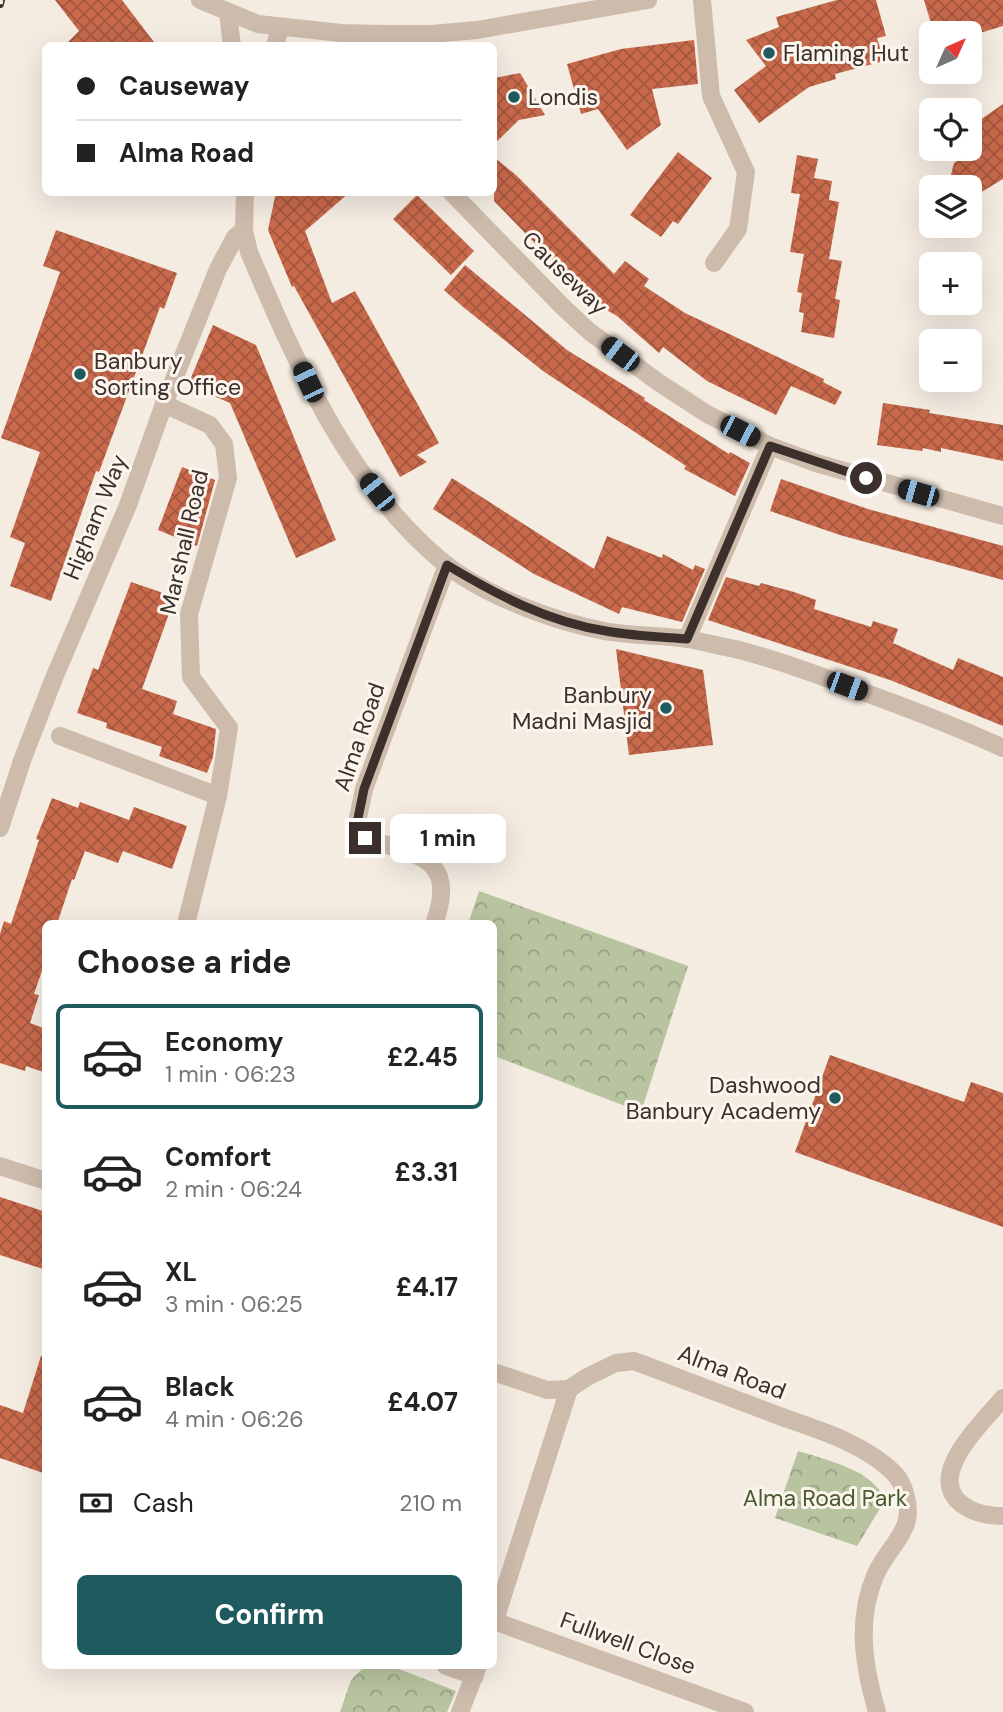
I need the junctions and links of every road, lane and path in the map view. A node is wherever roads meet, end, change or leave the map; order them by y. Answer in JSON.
{"nodes":[{"id":1,"x":200,"y":0,"type":"edge"},
{"id":2,"x":648,"y":0,"type":"edge"},
{"id":3,"x":702,"y":0,"type":"edge"},
{"id":4,"x":583,"y":5,"type":"edge"},
{"id":5,"x":228,"y":13,"type":"junction"},
{"id":6,"x":280,"y":27,"type":"junction"},
{"id":7,"x":232,"y":42,"type":"edge"},
{"id":8,"x":276,"y":42,"type":"edge"},
{"id":9,"x":245,"y":196,"type":"edge"},
{"id":10,"x":455,"y":196,"type":"edge"},
{"id":11,"x":244,"y":230,"type":"junction"},
{"id":12,"x":714,"y":263,"type":"dead end"},
{"id":13,"x":164,"y":404,"type":"junction"},
{"id":14,"x":770,"y":446,"type":"junction"},
{"id":15,"x":1003,"y":516,"type":"edge"},
{"id":16,"x":447,"y":565,"type":"junction"},
{"id":17,"x":687,"y":639,"type":"junction"},
{"id":18,"x":60,"y":736,"type":"dead end"},
{"id":19,"x":1003,"y":748,"type":"edge"},
{"id":20,"x":218,"y":796,"type":"junction"},
{"id":21,"x":0,"y":828,"type":"edge"},
{"id":22,"x":187,"y":920,"type":"edge"},
{"id":23,"x":435,"y":920,"type":"edge"},
{"id":24,"x":0,"y":1166,"type":"edge"},
{"id":25,"x":42,"y":1180,"type":"edge"},
{"id":26,"x":497,"y":1374,"type":"edge"},
{"id":27,"x":569,"y":1389,"type":"junction"},
{"id":28,"x":1003,"y":1398,"type":"edge"},
{"id":29,"x":1003,"y":1516,"type":"edge"},
{"id":30,"x":497,"y":1613,"type":"edge"},
{"id":31,"x":497,"y":1623,"type":"edge"},
{"id":32,"x":477,"y":1671,"type":"edge"},
{"id":33,"x":460,"y":1712,"type":"edge"},
{"id":34,"x":745,"y":1712,"type":"edge"},
{"id":35,"x":877,"y":1712,"type":"edge"}],
"edges":[{"from":1,"to":5,"type":"street"},
{"from":2,"to":4,"type":"street"},
{"from":3,"to":12,"type":"street"},
{"from":4,"to":6,"type":"street"},
{"from":5,"to":6,"type":"street"},
{"from":5,"to":7,"type":"street"},
{"from":6,"to":8,"type":"street"},
{"from":9,"to":11,"type":"street"},
{"from":10,"to":14,"type":"street","name":"Causeway"},
{"from":11,"to":13,"type":"street","name":"Higham Way"},
{"from":11,"to":16,"type":"street"},
{"from":13,"to":20,"type":"street","name":"Marshall Road"},
{"from":13,"to":21,"type":"street","name":"Higham Way"},
{"from":14,"to":15,"type":"street","name":"Causeway"},
{"from":14,"to":17,"type":"street"},
{"from":16,"to":17,"type":"street"},
{"from":16,"to":23,"type":"street","name":"Alma Road"},
{"from":17,"to":19,"type":"street"},
{"from":18,"to":20,"type":"street"},
{"from":20,"to":22,"type":"street","name":"Marshall Road"},
{"from":24,"to":25,"type":"street"},
{"from":26,"to":27,"type":"street"},
{"from":27,"to":30,"type":"street"},
{"from":27,"to":35,"type":"street","name":"Alma Road"},
{"from":28,"to":29,"type":"street"},
{"from":31,"to":34,"type":"street","name":"Fullwell Close"},
{"from":32,"to":33,"type":"street"}]}
